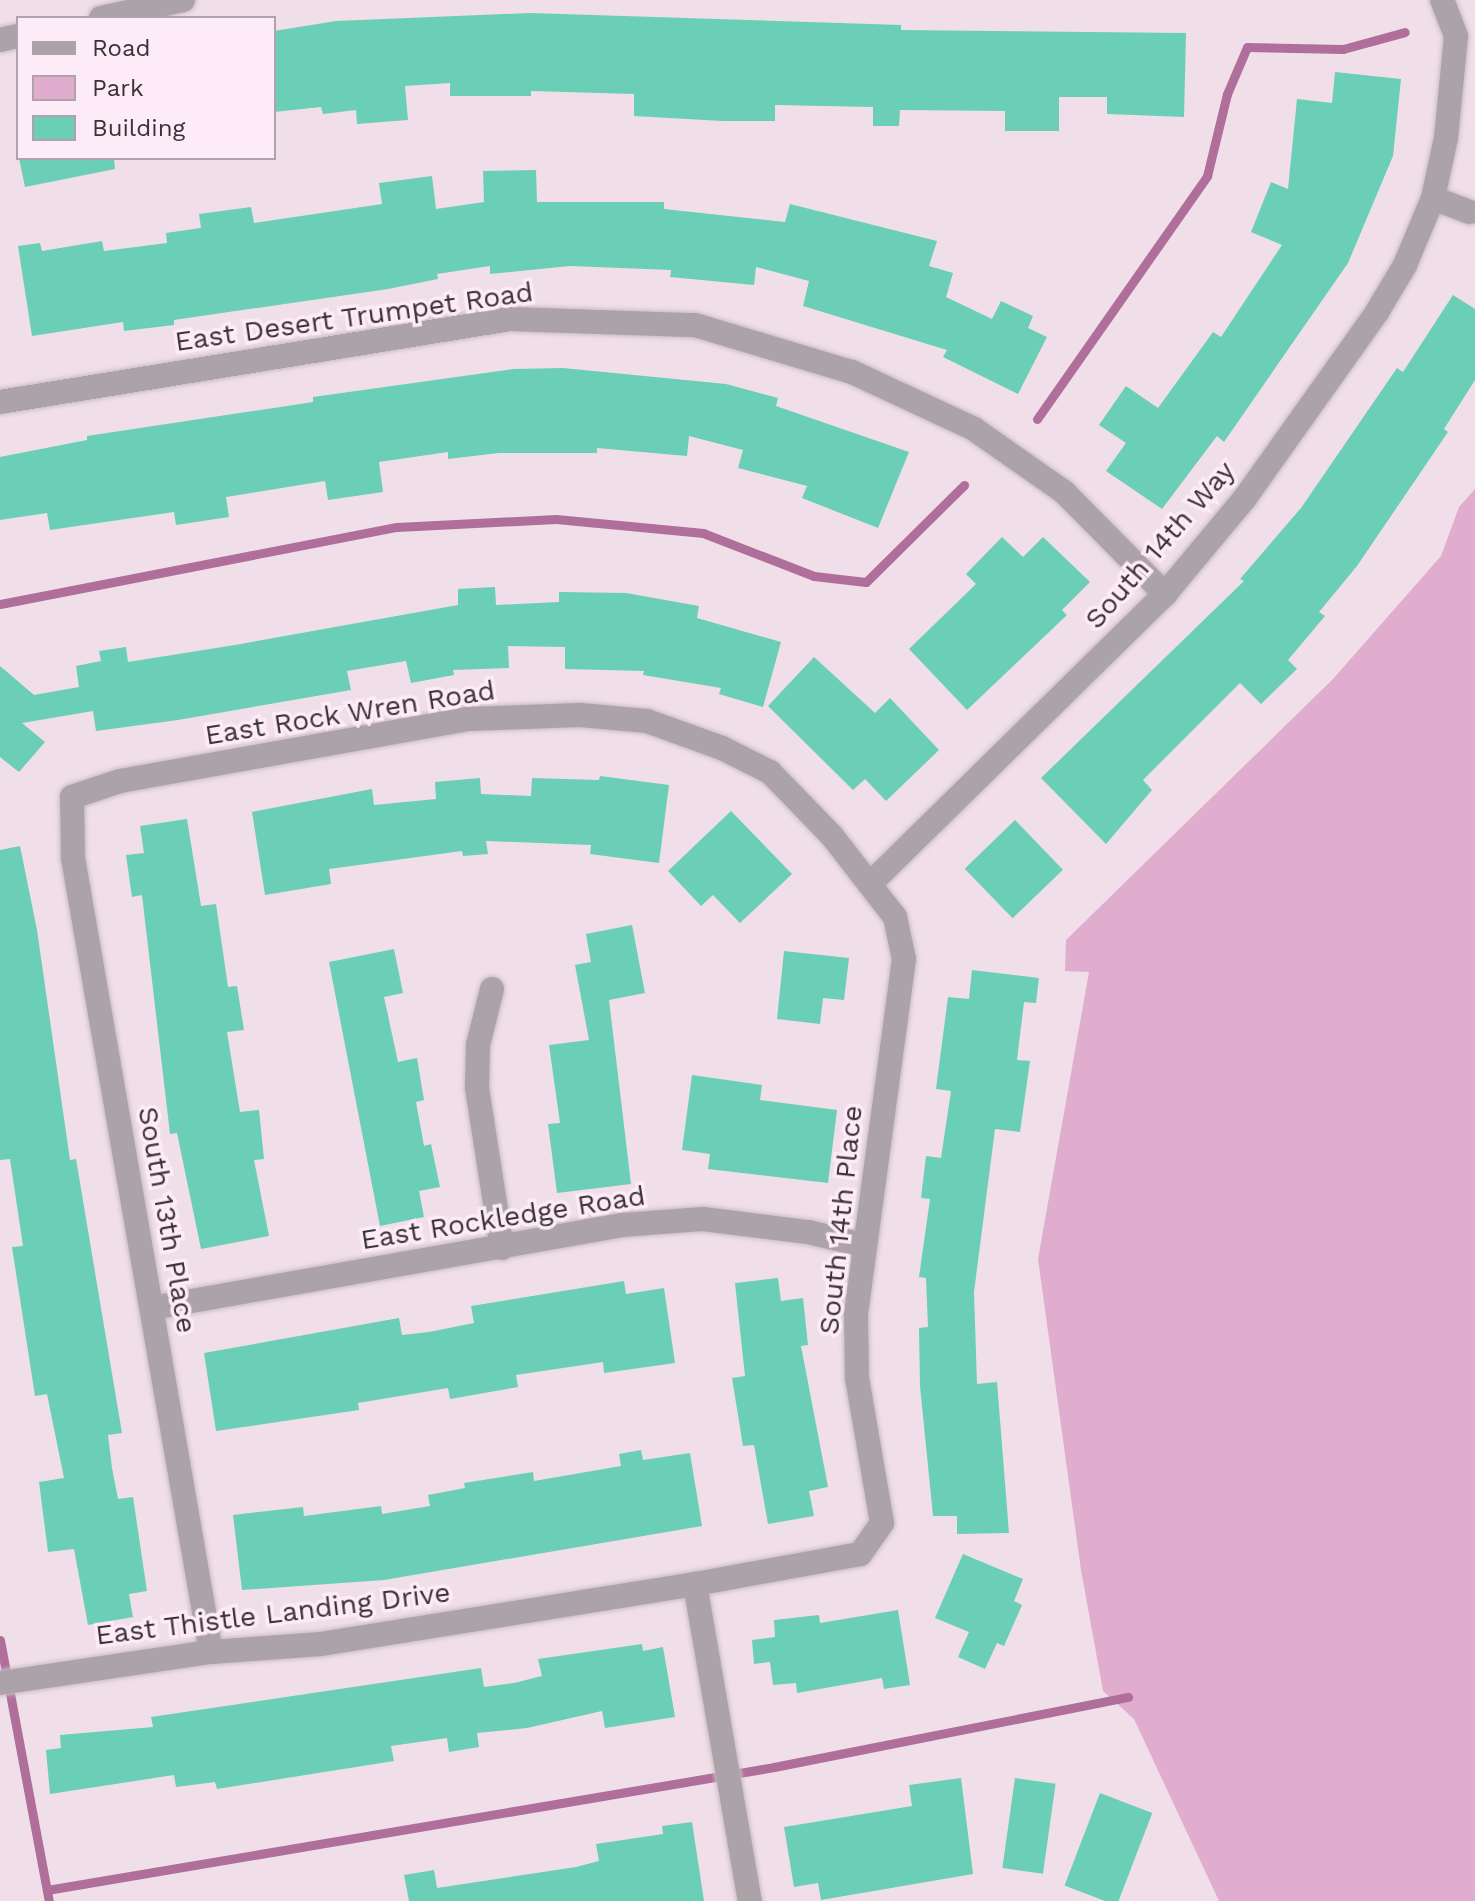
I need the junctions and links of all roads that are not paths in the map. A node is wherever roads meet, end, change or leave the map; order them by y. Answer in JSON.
{"nodes":[{"id":1,"x":183,"y":0,"type":"edge"},
{"id":2,"x":1442,"y":0,"type":"edge"},
{"id":3,"x":110,"y":16,"type":"edge"},
{"id":4,"x":1433,"y":198,"type":"junction"},
{"id":5,"x":1469,"y":212,"type":"dead end"},
{"id":6,"x":0,"y":402,"type":"edge"},
{"id":7,"x":1165,"y":594,"type":"junction"},
{"id":8,"x":72,"y":797,"type":"joint"},
{"id":9,"x":870,"y":884,"type":"junction"},
{"id":10,"x":492,"y":989,"type":"dead end"},
{"id":11,"x":863,"y":1245,"type":"junction"},
{"id":12,"x":502,"y":1248,"type":"junction"},
{"id":13,"x":152,"y":1308,"type":"junction"},
{"id":14,"x":695,"y":1584,"type":"junction"},
{"id":15,"x":211,"y":1652,"type":"junction"},
{"id":16,"x":0,"y":1683,"type":"edge"},
{"id":17,"x":750,"y":1901,"type":"edge"}],
"edges":[{"from":1,"to":3,"type":"street"},
{"from":2,"to":4,"type":"street","name":"South 14th Way"},
{"from":4,"to":5,"type":"street"},
{"from":4,"to":7,"type":"street","name":"South 14th Way"},
{"from":6,"to":7,"type":"street","name":"East Desert Trumpet Road"},
{"from":7,"to":9,"type":"street","name":"South 14th Way"},
{"from":8,"to":9,"type":"street","name":"East Rock Wren Road"},
{"from":8,"to":13,"type":"street","name":"South 13th Place"},
{"from":9,"to":11,"type":"street","name":"South 14th Place"},
{"from":10,"to":12,"type":"street"},
{"from":11,"to":12,"type":"street","name":"East Rockledge Road"},
{"from":11,"to":14,"type":"street","name":"South 14th Place"},
{"from":12,"to":13,"type":"street","name":"East Rockledge Road"},
{"from":13,"to":15,"type":"street","name":"South 13th Place"},
{"from":14,"to":15,"type":"street","name":"East Thistle Landing Drive"},
{"from":14,"to":17,"type":"street"},
{"from":15,"to":16,"type":"street","name":"East Thistle Landing Drive"}]}
